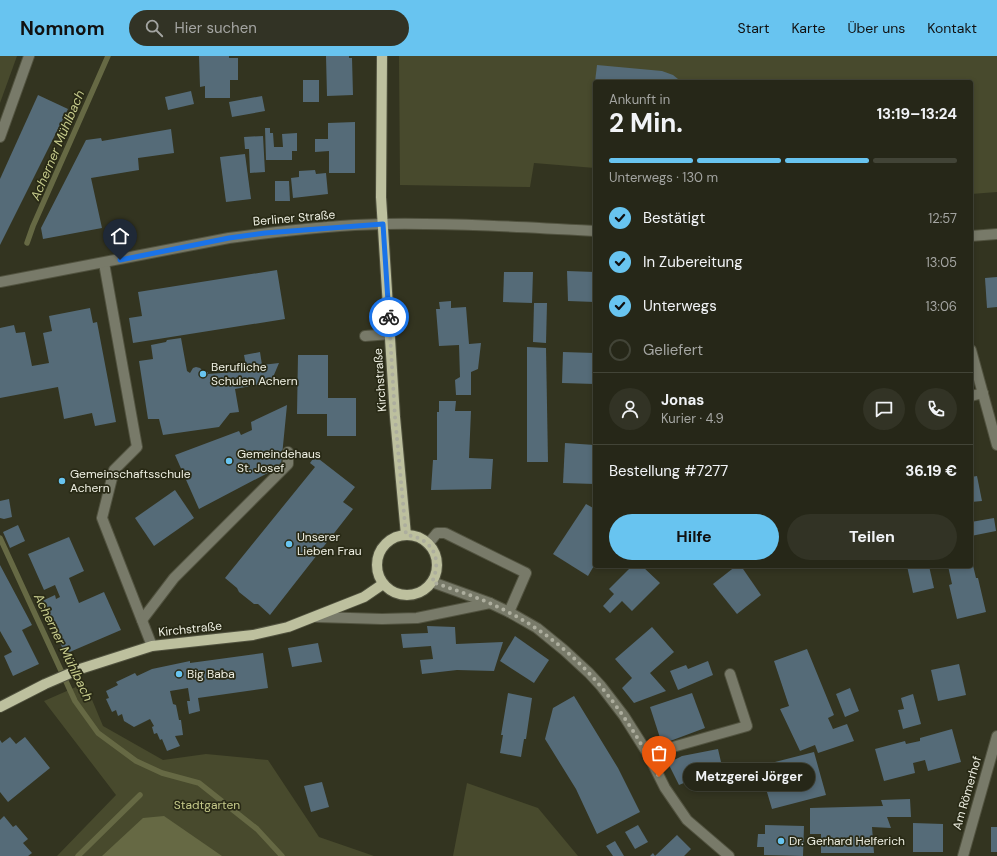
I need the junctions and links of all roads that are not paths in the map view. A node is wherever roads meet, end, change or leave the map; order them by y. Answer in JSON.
{"nodes":[{"id":1,"x":29,"y":56,"type":"edge"},
{"id":2,"x":382,"y":56,"type":"edge"},
{"id":3,"x":0,"y":136,"type":"edge"},
{"id":4,"x":383,"y":224,"type":"junction"},
{"id":5,"x":593,"y":231,"type":"edge"},
{"id":6,"x":997,"y":234,"type":"edge"},
{"id":7,"x":973,"y":236,"type":"edge"},
{"id":8,"x":104,"y":263,"type":"junction"},
{"id":9,"x":0,"y":282,"type":"edge"},
{"id":10,"x":390,"y":334,"type":"junction"},
{"id":11,"x":365,"y":336,"type":"dead end"},
{"id":12,"x":973,"y":357,"type":"edge"},
{"id":13,"x":983,"y":393,"type":"junction"},
{"id":14,"x":973,"y":396,"type":"edge"},
{"id":15,"x":997,"y":445,"type":"edge"},
{"id":16,"x":288,"y":452,"type":"dead end"},
{"id":17,"x":406,"y":535,"type":"junction"},
{"id":18,"x":428,"y":544,"type":"junction"},
{"id":19,"x":432,"y":582,"type":"junction"},
{"id":20,"x":384,"y":584,"type":"junction"},
{"id":21,"x":490,"y":603,"type":"junction"},
{"id":22,"x":509,"y":612,"type":"junction"},
{"id":23,"x":316,"y":617,"type":"junction"},
{"id":24,"x":142,"y":620,"type":"junction"},
{"id":25,"x":152,"y":646,"type":"junction"},
{"id":26,"x":730,"y":674,"type":"dead end"},
{"id":27,"x":0,"y":707,"type":"edge"},
{"id":28,"x":997,"y":736,"type":"edge"},
{"id":29,"x":648,"y":754,"type":"junction"},
{"id":30,"x":729,"y":856,"type":"edge"},
{"id":31,"x":963,"y":856,"type":"edge"}],
"edges":[{"from":1,"to":3,"type":"street"},
{"from":2,"to":4,"type":"main road","name":"Kirchstraße"},
{"from":4,"to":5,"type":"street","name":"Berliner Straße"},
{"from":4,"to":8,"type":"street","name":"Berliner Straße"},
{"from":4,"to":10,"type":"main road","name":"Kirchstraße"},
{"from":6,"to":7,"type":"street"},
{"from":8,"to":9,"type":"street","name":"Berliner Straße"},
{"from":8,"to":24,"type":"street"},
{"from":10,"to":11,"type":"street"},
{"from":10,"to":17,"type":"main road","name":"Kirchstraße"},
{"from":12,"to":13,"type":"street"},
{"from":13,"to":14,"type":"street"},
{"from":13,"to":15,"type":"street"},
{"from":16,"to":24,"type":"street"},
{"from":17,"to":18,"type":"main road"},
{"from":17,"to":20,"type":"main road"},
{"from":18,"to":19,"type":"main road"},
{"from":18,"to":22,"type":"street"},
{"from":19,"to":20,"type":"main road"},
{"from":19,"to":21,"type":"street"},
{"from":20,"to":23,"type":"main road","name":"Kirchstraße"},
{"from":21,"to":22,"type":"street"},
{"from":21,"to":23,"type":"street"},
{"from":22,"to":29,"type":"street"},
{"from":23,"to":25,"type":"main road","name":"Kirchstraße"},
{"from":24,"to":25,"type":"street"},
{"from":25,"to":27,"type":"main road","name":"Kirchstraße"},
{"from":26,"to":29,"type":"street"},
{"from":28,"to":31,"type":"street","name":"Am Römerhof"},
{"from":29,"to":30,"type":"street"}]}
